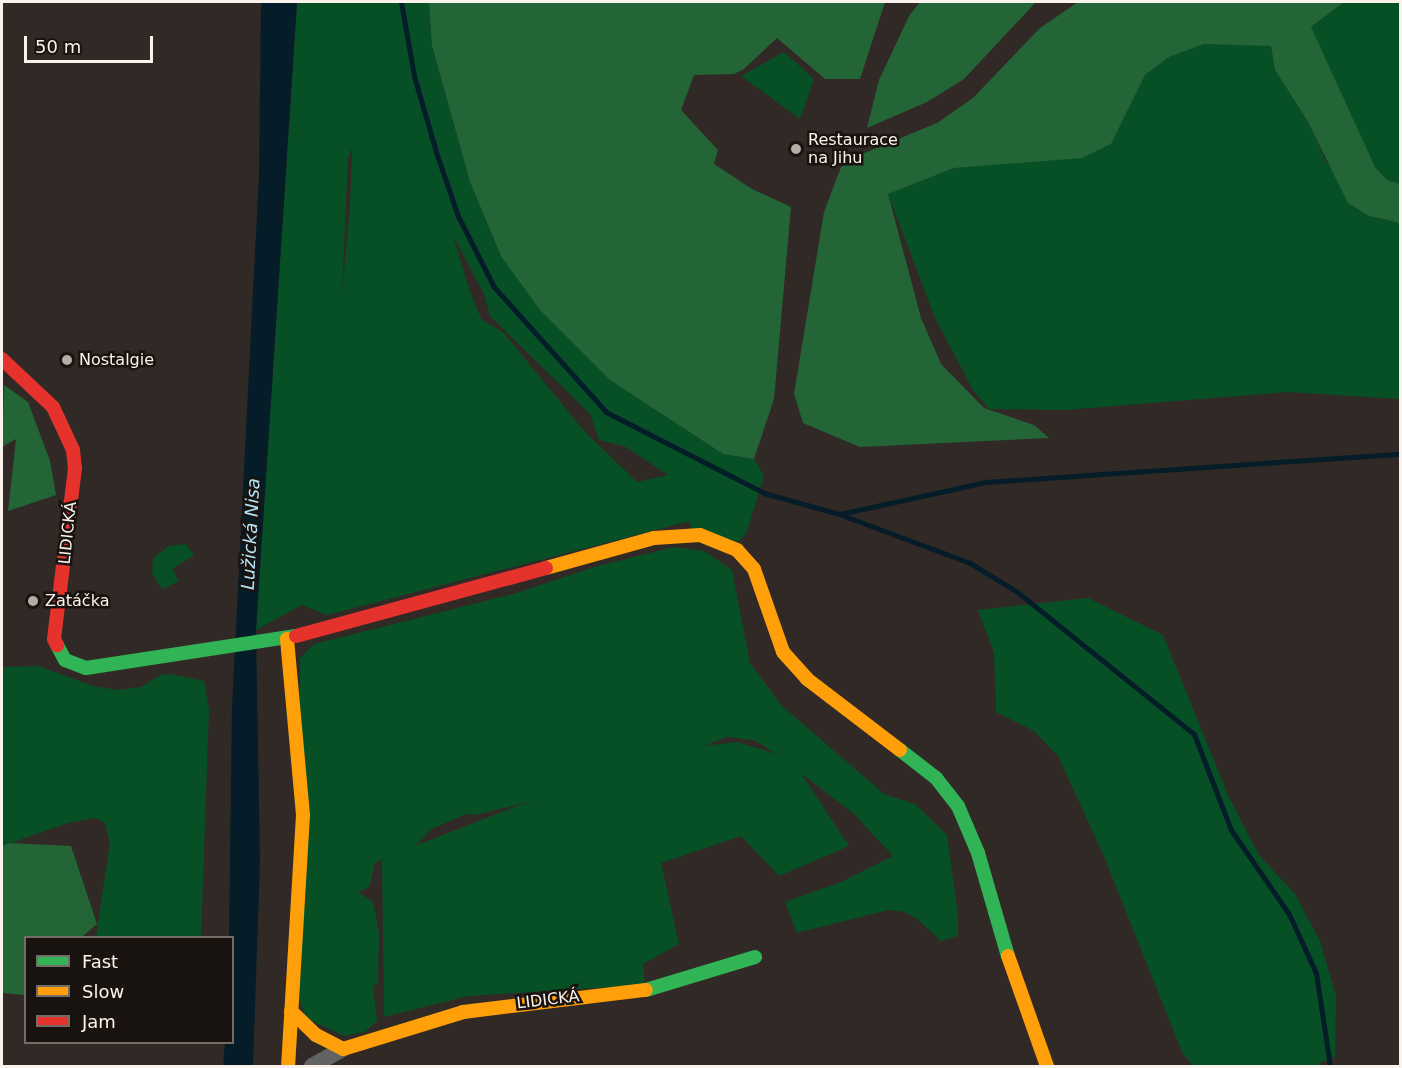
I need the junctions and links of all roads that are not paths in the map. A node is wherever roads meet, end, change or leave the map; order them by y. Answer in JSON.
{"nodes":[{"id":1,"x":2,"y":360,"type":"edge"},
{"id":2,"x":281,"y":640,"type":"junction"},
{"id":3,"x":755,"y":957,"type":"dead end"},
{"id":4,"x":291,"y":1011,"type":"junction"},
{"id":5,"x":343,"y":1049,"type":"junction"},
{"id":6,"x":288,"y":1066,"type":"edge"},
{"id":7,"x":312,"y":1066,"type":"edge"},
{"id":8,"x":1047,"y":1066,"type":"edge"}],
"edges":[{"from":1,"to":2,"type":"street","name":"LIDICKÁ"},
{"from":2,"to":4,"type":"street"},
{"from":2,"to":8,"type":"street","name":"LIDICKÁ"},
{"from":3,"to":5,"type":"street","name":"LIDICKÁ"},
{"from":4,"to":5,"type":"street"},
{"from":4,"to":6,"type":"street"},
{"from":5,"to":7,"type":"street","name":"LIDICKÁ"}]}
